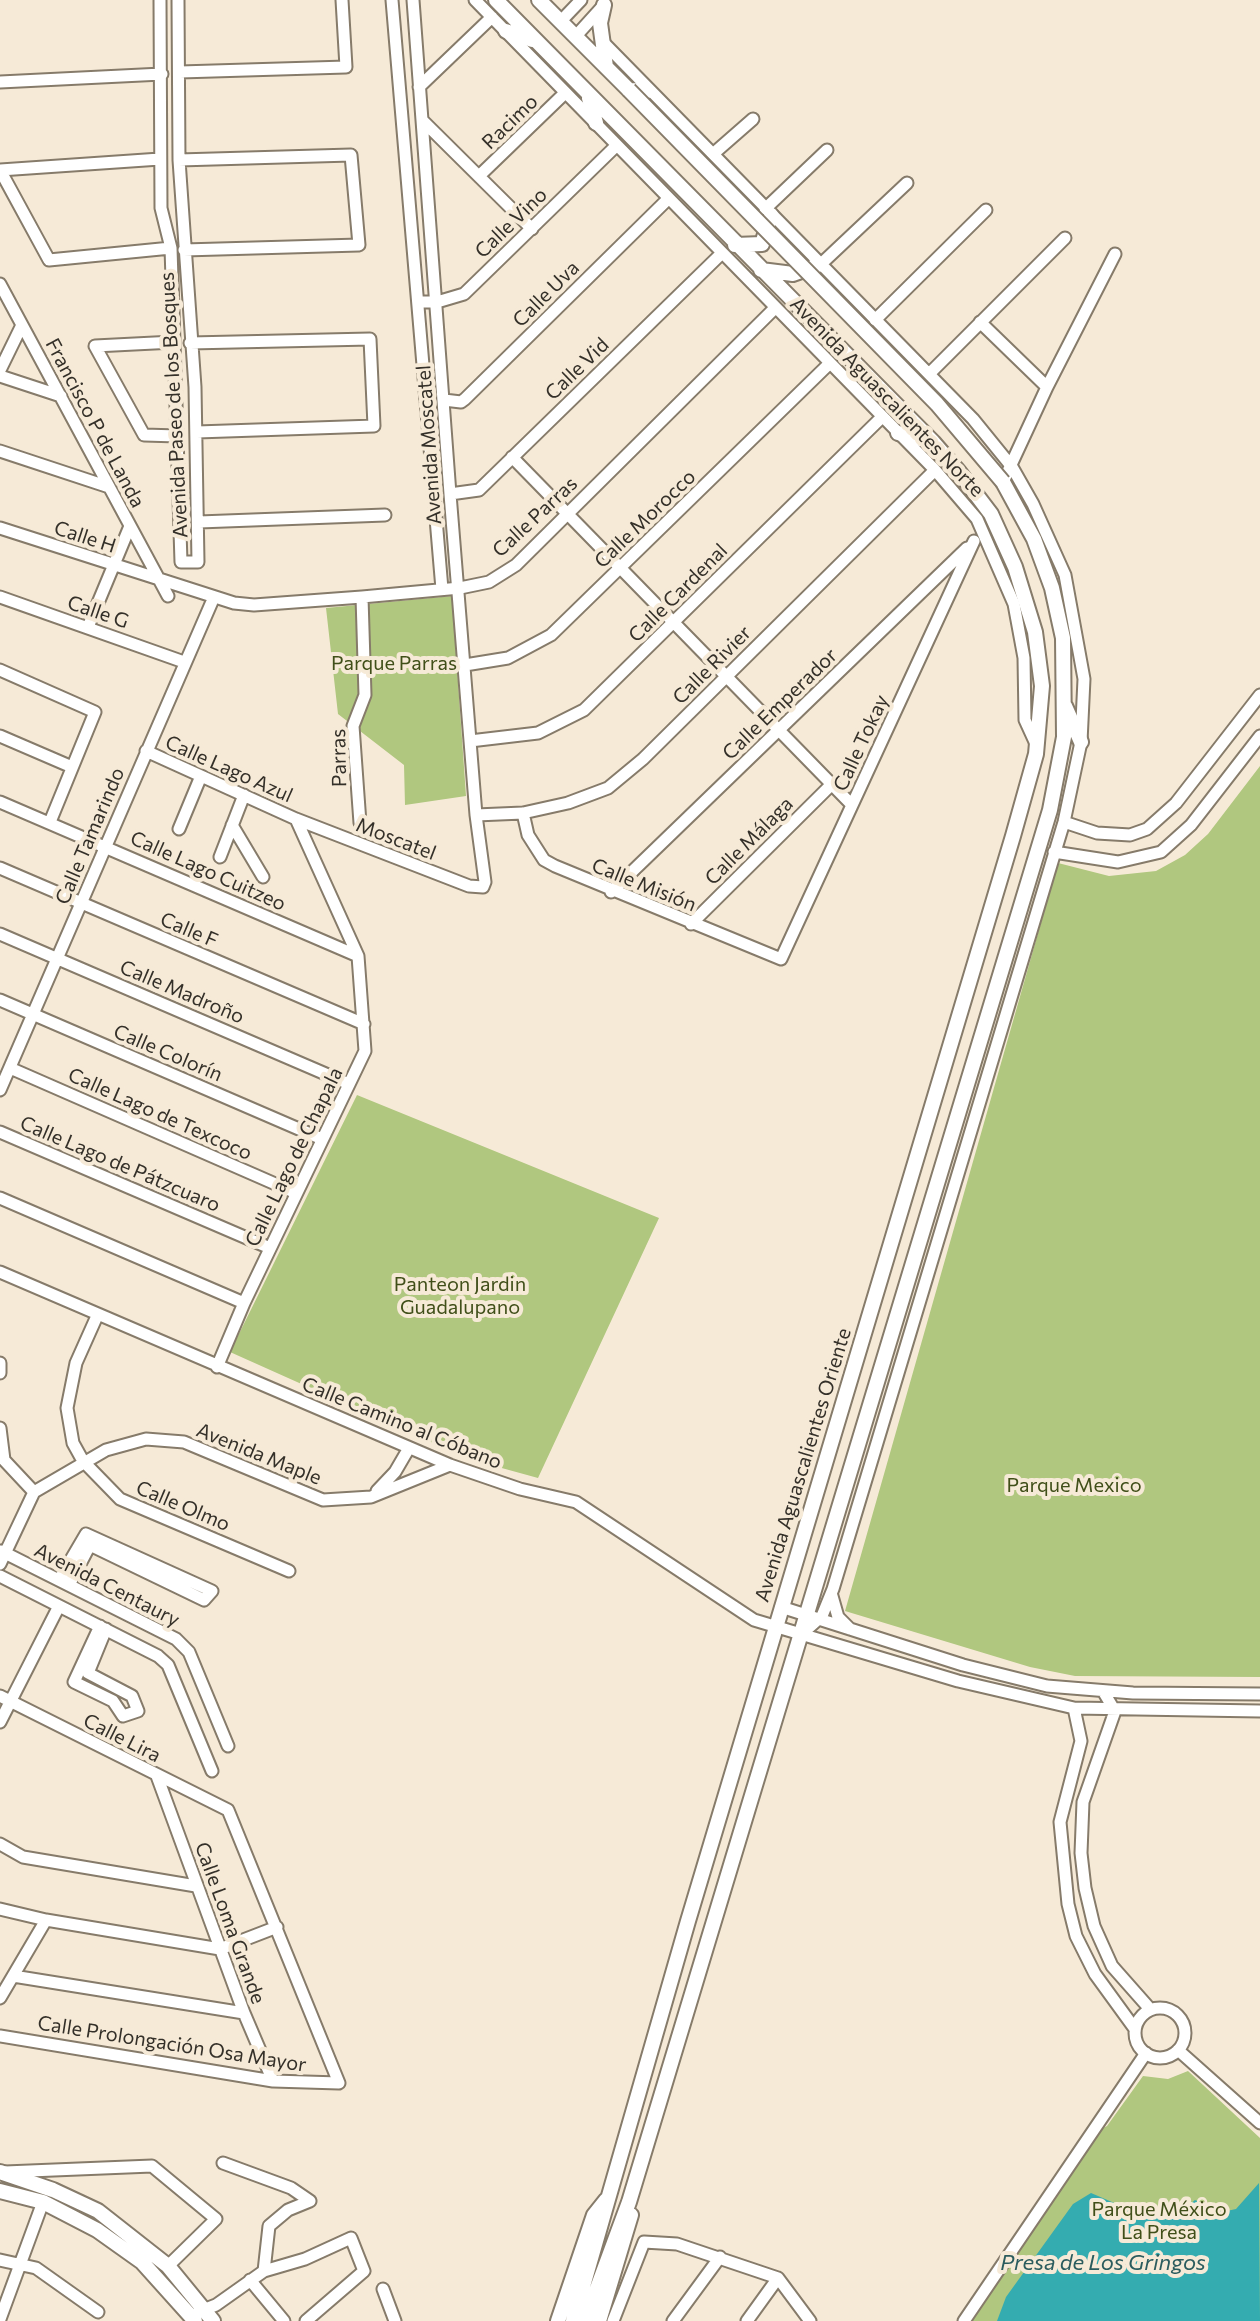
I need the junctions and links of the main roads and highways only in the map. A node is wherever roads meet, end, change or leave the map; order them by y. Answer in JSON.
{"nodes":[{"id":1,"x":496,"y":0,"type":"edge"},
{"id":2,"x":539,"y":0,"type":"edge"},
{"id":3,"x":606,"y":2,"type":"edge"},
{"id":4,"x":506,"y":31,"type":"road end"},
{"id":5,"x":537,"y":41,"type":"junction"},
{"id":6,"x":606,"y":67,"type":"junction"},
{"id":7,"x":629,"y":90,"type":"junction"},
{"id":8,"x":648,"y":91,"type":"road end"},
{"id":9,"x":589,"y":97,"type":"junction"},
{"id":10,"x":596,"y":123,"type":"road end"},
{"id":11,"x":768,"y":212,"type":"road end"},
{"id":12,"x":735,"y":245,"type":"junction"},
{"id":13,"x":821,"y":264,"type":"road end"},
{"id":14,"x":761,"y":270,"type":"junction"},
{"id":15,"x":898,"y":433,"type":"road end"},
{"id":16,"x":933,"y":442,"type":"junction"},
{"id":17,"x":1065,"y":706,"type":"junction"},
{"id":18,"x":1081,"y":742,"type":"road end"},
{"id":19,"x":1036,"y":744,"type":"joint"},
{"id":20,"x":1002,"y":1018,"type":"road end"},
{"id":21,"x":985,"y":1028,"type":"junction"},
{"id":22,"x":928,"y":1126,"type":"junction"},
{"id":23,"x":953,"y":1132,"type":"junction"},
{"id":24,"x":860,"y":1441,"type":"junction"},
{"id":25,"x":869,"y":1463,"type":"road end"},
{"id":26,"x":0,"y":2172,"type":"edge"},
{"id":27,"x":0,"y":2191,"type":"edge"},
{"id":28,"x":609,"y":2198,"type":"junction"},
{"id":29,"x":629,"y":2202,"type":"junction"},
{"id":30,"x":201,"y":2316,"type":"edge"},
{"id":31,"x":558,"y":2321,"type":"edge"},
{"id":32,"x":573,"y":2321,"type":"edge"},
{"id":33,"x":585,"y":2321,"type":"edge"},
{"id":34,"x":599,"y":2321,"type":"edge"}],
"edges":[{"from":1,"to":5,"type":"main road","name":"Avenida Aguascalientes Norte"},
{"from":2,"to":6,"type":"main road","name":"Avenida Aguascalientes Norte"},
{"from":3,"to":6,"type":"main road"},
{"from":4,"to":5,"type":"main road"},
{"from":5,"to":9,"type":"main road","name":"Avenida Aguascalientes Norte"},
{"from":6,"to":7,"type":"main road","name":"Avenida Aguascalientes Norte"},
{"from":7,"to":8,"type":"main road"},
{"from":7,"to":17,"type":"main road","name":"Avenida Aguascalientes Norte","bridge":true},
{"from":9,"to":10,"type":"main road"},
{"from":9,"to":12,"type":"main road","name":"Avenida Aguascalientes Norte"},
{"from":11,"to":12,"type":"main road"},
{"from":12,"to":14,"type":"main road","name":"Avenida Aguascalientes Norte"},
{"from":13,"to":14,"type":"main road"},
{"from":14,"to":16,"type":"main road","name":"Avenida Aguascalientes Norte"},
{"from":15,"to":16,"type":"main road"},
{"from":16,"to":19,"type":"main road","name":"Avenida Aguascalientes Norte"},
{"from":17,"to":18,"type":"main road"},
{"from":17,"to":21,"type":"main road","name":"Avenida Aguascalientes Norte"},
{"from":19,"to":22,"type":"main road","name":"Avenida Aguascalientes Oriente"},
{"from":20,"to":21,"type":"main road"},
{"from":21,"to":23,"type":"main road"},
{"from":22,"to":23,"type":"main road"},
{"from":22,"to":28,"type":"main road","name":"Avenida Aguascalientes Oriente"},
{"from":23,"to":24,"type":"main road"},
{"from":24,"to":25,"type":"main road"},
{"from":24,"to":29,"type":"main road"},
{"from":26,"to":30,"type":"main road"},
{"from":27,"to":30,"type":"main road"},
{"from":28,"to":31,"type":"main road","name":"Avenida Aguascalientes Oriente"},
{"from":28,"to":32,"type":"main road","name":"Avenida Aguascalientes Oriente"},
{"from":29,"to":33,"type":"main road"},
{"from":29,"to":34,"type":"main road"}]}
